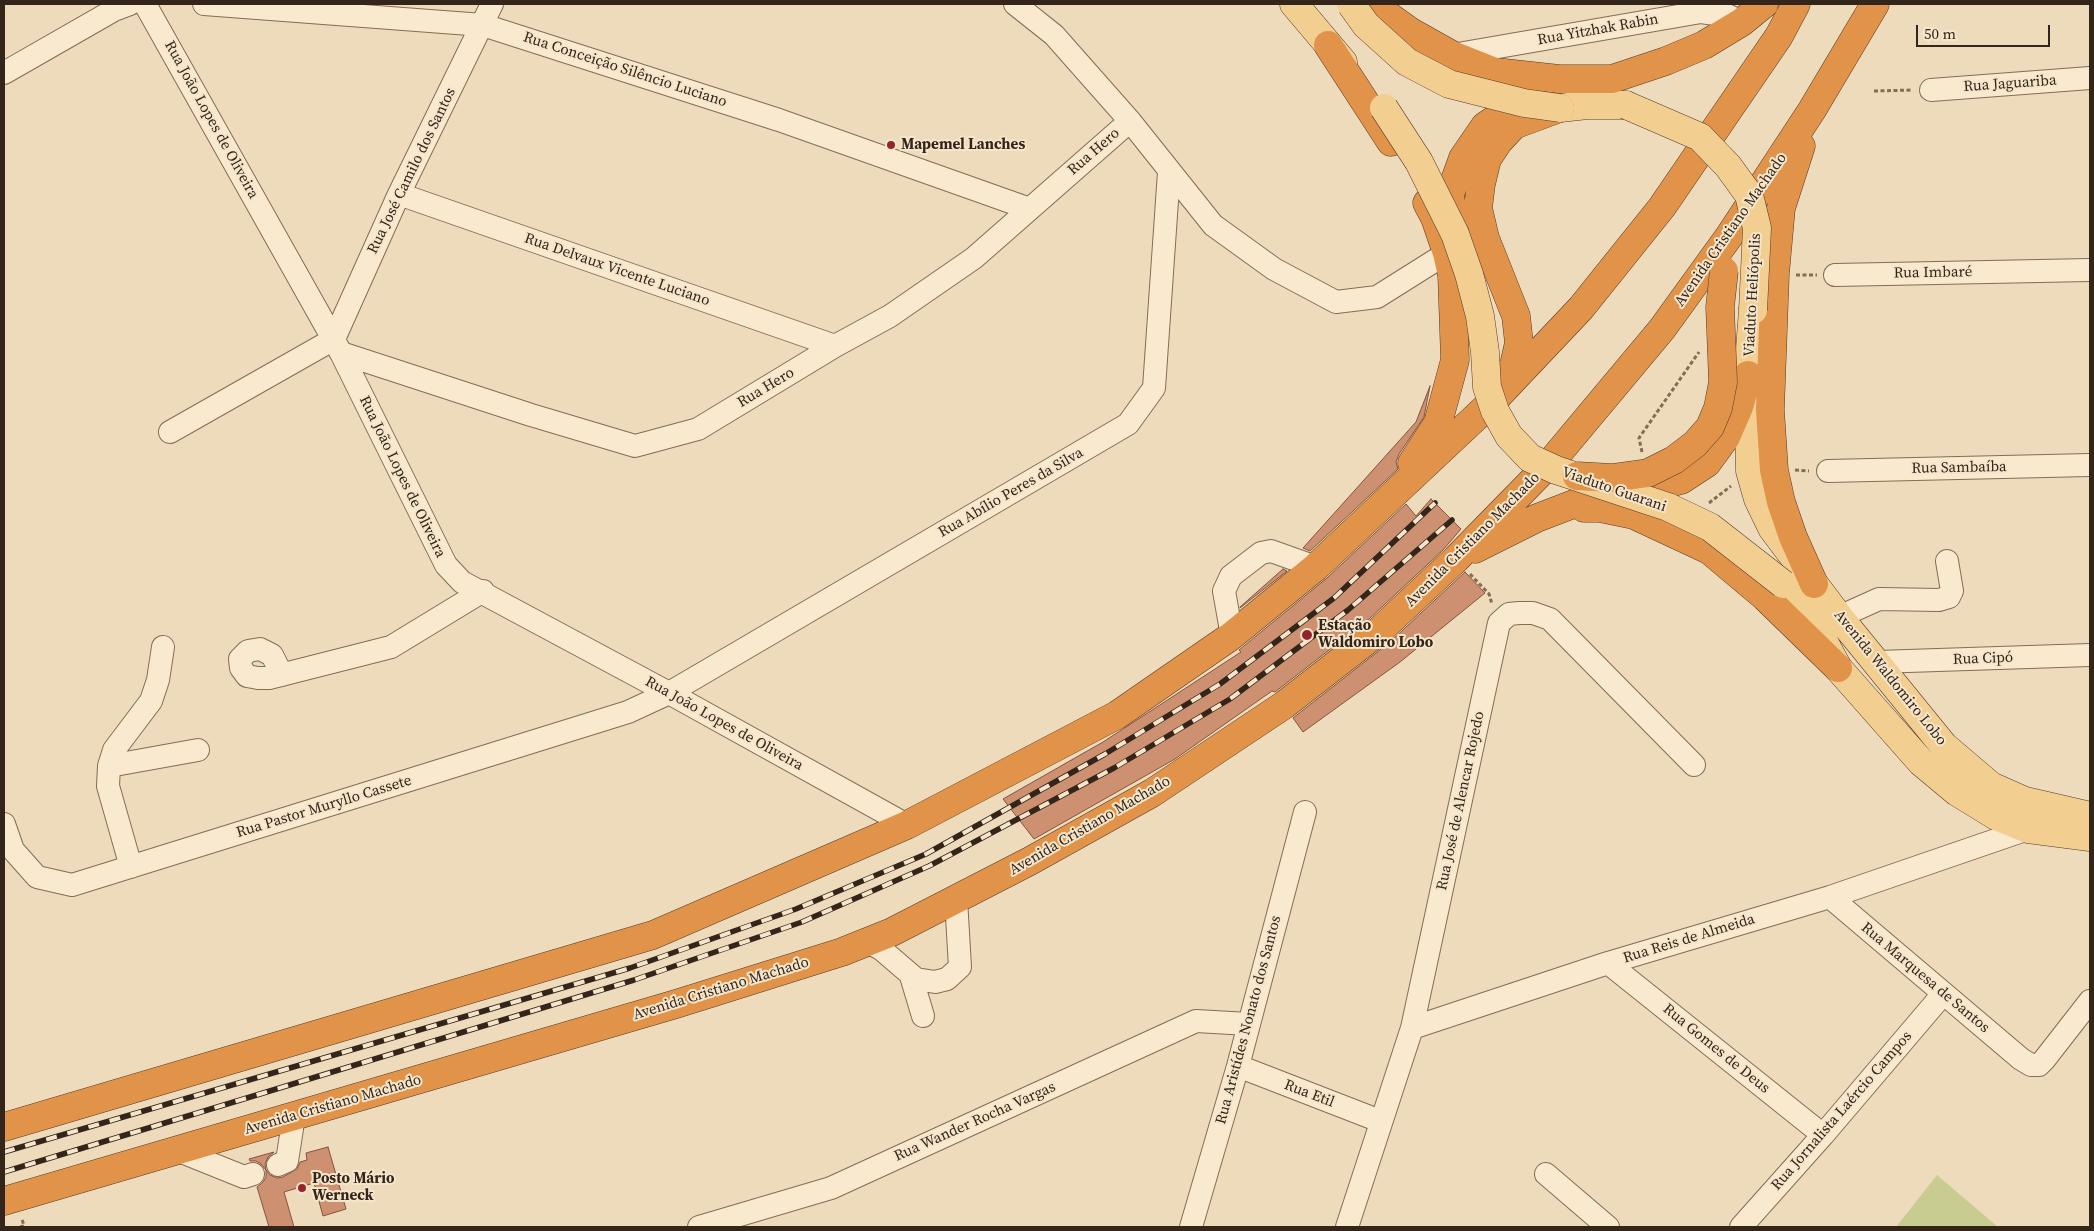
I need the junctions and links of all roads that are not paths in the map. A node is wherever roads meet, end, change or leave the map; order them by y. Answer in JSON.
{"nodes":[{"id":1,"x":130,"y":4,"type":"edge"},
{"id":2,"x":145,"y":4,"type":"edge"},
{"id":3,"x":204,"y":4,"type":"edge"},
{"id":4,"x":492,"y":4,"type":"edge"},
{"id":5,"x":1014,"y":4,"type":"edge"},
{"id":6,"x":1294,"y":4,"type":"edge"},
{"id":7,"x":1351,"y":4,"type":"edge"},
{"id":8,"x":1372,"y":4,"type":"edge"},
{"id":9,"x":1764,"y":4,"type":"edge"},
{"id":10,"x":1796,"y":4,"type":"edge"},
{"id":11,"x":1875,"y":4,"type":"edge"},
{"id":12,"x":1742,"y":22,"type":"junction"},
{"id":13,"x":483,"y":25,"type":"junction"},
{"id":14,"x":1328,"y":45,"type":"junction"},
{"id":15,"x":1452,"y":55,"type":"junction"},
{"id":16,"x":4,"y":73,"type":"edge"},
{"id":17,"x":2090,"y":78,"type":"edge"},
{"id":18,"x":1612,"y":79,"type":"junction"},
{"id":19,"x":1931,"y":90,"type":"road end"},
{"id":20,"x":1560,"y":108,"type":"junction"},
{"id":21,"x":1812,"y":110,"type":"junction"},
{"id":22,"x":1130,"y":121,"type":"junction"},
{"id":23,"x":1169,"y":172,"type":"junction"},
{"id":24,"x":399,"y":194,"type":"junction"},
{"id":25,"x":1030,"y":209,"type":"junction"},
{"id":26,"x":1730,"y":235,"type":"junction"},
{"id":27,"x":1451,"y":243,"type":"junction"},
{"id":28,"x":2090,"y":270,"type":"edge"},
{"id":29,"x":1835,"y":276,"type":"road end"},
{"id":30,"x":338,"y":346,"type":"junction"},
{"id":31,"x":835,"y":346,"type":"junction"},
{"id":32,"x":1748,"y":375,"type":"junction"},
{"id":33,"x":1493,"y":402,"type":"junction"},
{"id":34,"x":170,"y":432,"type":"dead end"},
{"id":35,"x":2090,"y":465,"type":"edge"},
{"id":36,"x":1750,"y":471,"type":"joint"},
{"id":37,"x":1828,"y":471,"type":"dead end"},
{"id":38,"x":1576,"y":476,"type":"junction"},
{"id":39,"x":1387,"y":500,"type":"junction"},
{"id":40,"x":1558,"y":509,"type":"junction"},
{"id":41,"x":1456,"y":559,"type":"junction"},
{"id":42,"x":1947,"y":561,"type":"dead end"},
{"id":43,"x":1316,"y":567,"type":"junction"},
{"id":44,"x":1814,"y":584,"type":"junction"},
{"id":45,"x":483,"y":591,"type":"junction"},
{"id":46,"x":1839,"y":617,"type":"junction"},
{"id":47,"x":1232,"y":636,"type":"junction"},
{"id":48,"x":163,"y":647,"type":"dead end"},
{"id":49,"x":2090,"y":655,"type":"edge"},
{"id":50,"x":1877,"y":662,"type":"junction"},
{"id":51,"x":1838,"y":668,"type":"junction"},
{"id":52,"x":282,"y":674,"type":"dead end"},
{"id":53,"x":669,"y":693,"type":"junction"},
{"id":54,"x":198,"y":750,"type":"dead end"},
{"id":55,"x":1694,"y":764,"type":"dead end"},
{"id":56,"x":109,"y":766,"type":"junction"},
{"id":57,"x":2025,"y":801,"type":"junction"},
{"id":58,"x":1305,"y":812,"type":"dead end"},
{"id":59,"x":1996,"y":816,"type":"junction"},
{"id":60,"x":2090,"y":816,"type":"edge"},
{"id":61,"x":4,"y":824,"type":"edge"},
{"id":62,"x":907,"y":825,"type":"junction"},
{"id":63,"x":2028,"y":829,"type":"junction"},
{"id":64,"x":2090,"y":837,"type":"edge"},
{"id":65,"x":1967,"y":850,"type":"junction"},
{"id":66,"x":131,"y":867,"type":"junction"},
{"id":67,"x":1830,"y":897,"type":"junction"},
{"id":68,"x":956,"y":899,"type":"junction"},
{"id":69,"x":869,"y":943,"type":"junction"},
{"id":70,"x":1608,"y":963,"type":"junction"},
{"id":71,"x":910,"y":976,"type":"junction"},
{"id":72,"x":1943,"y":994,"type":"junction"},
{"id":73,"x":2090,"y":1001,"type":"edge"},
{"id":74,"x":923,"y":1016,"type":"dead end"},
{"id":75,"x":1249,"y":1024,"type":"junction"},
{"id":76,"x":1412,"y":1028,"type":"junction"},
{"id":77,"x":1238,"y":1066,"type":"junction"},
{"id":78,"x":294,"y":1116,"type":"junction"},
{"id":79,"x":1380,"y":1121,"type":"junction"},
{"id":80,"x":4,"y":1127,"type":"edge"},
{"id":81,"x":1823,"y":1135,"type":"junction"},
{"id":82,"x":177,"y":1150,"type":"junction"},
{"id":83,"x":278,"y":1165,"type":"dead end"},
{"id":84,"x":253,"y":1174,"type":"dead end"},
{"id":85,"x":1546,"y":1174,"type":"dead end"},
{"id":86,"x":8,"y":1212,"type":"edge"},
{"id":87,"x":699,"y":1227,"type":"edge"},
{"id":88,"x":1191,"y":1227,"type":"edge"},
{"id":89,"x":1347,"y":1227,"type":"edge"},
{"id":90,"x":1608,"y":1227,"type":"edge"},
{"id":91,"x":1741,"y":1227,"type":"edge"}],
"edges":[{"from":1,"to":16,"type":"street"},
{"from":2,"to":30,"type":"street","name":"Rua João Lopes de Oliveira"},
{"from":3,"to":13,"type":"street","name":"Rua Conceição Silêncio Luciano"},
{"from":4,"to":13,"type":"street","name":"Rua José Camilo dos Santos"},
{"from":5,"to":22,"type":"street"},
{"from":6,"to":14,"type":"main road"},
{"from":7,"to":20,"type":"main road","name":"Viaduto Heliópolis","bridge":true},
{"from":8,"to":15,"type":"highway"},
{"from":9,"to":12,"type":"highway"},
{"from":10,"to":33,"type":"highway"},
{"from":11,"to":21,"type":"highway","name":"Avenida Cristiano Machado"},
{"from":12,"to":15,"type":"street","name":"Rua Yitzhak Rabin"},
{"from":12,"to":18,"type":"highway"},
{"from":13,"to":24,"type":"street","name":"Rua José Camilo dos Santos"},
{"from":13,"to":25,"type":"street","name":"Rua Conceição Silêncio Luciano"},
{"from":14,"to":27,"type":"highway"},
{"from":14,"to":27,"type":"main road","name":"Viaduto Guarani","bridge":true},
{"from":15,"to":18,"type":"highway"},
{"from":17,"to":19,"type":"street","name":"Rua Jaguariba"},
{"from":18,"to":27,"type":"highway"},
{"from":20,"to":32,"type":"main road","name":"Viaduto Heliópolis","bridge":true},
{"from":20,"to":33,"type":"highway"},
{"from":21,"to":26,"type":"highway","name":"Avenida Cristiano Machado"},
{"from":21,"to":44,"type":"highway"},
{"from":22,"to":23,"type":"street"},
{"from":22,"to":25,"type":"street","name":"Rua Hero"},
{"from":23,"to":27,"type":"street"},
{"from":23,"to":53,"type":"street","name":"Rua Abílio Peres da Silva"},
{"from":24,"to":30,"type":"street","name":"Rua José Camilo dos Santos"},
{"from":24,"to":31,"type":"street","name":"Rua Delvaux Vicente Luciano"},
{"from":25,"to":31,"type":"street","name":"Rua Hero"},
{"from":26,"to":38,"type":"highway","bridge":true},
{"from":26,"to":41,"type":"highway","name":"Avenida Cristiano Machado"},
{"from":27,"to":38,"type":"main road","name":"Viaduto Guarani","bridge":true},
{"from":27,"to":39,"type":"highway"},
{"from":28,"to":29,"type":"street","name":"Rua Imbaré"},
{"from":30,"to":31,"type":"street","name":"Rua Hero"},
{"from":30,"to":34,"type":"street"},
{"from":30,"to":45,"type":"street","name":"Rua João Lopes de Oliveira"},
{"from":32,"to":36,"type":"main road","name":"Viaduto Heliópolis"},
{"from":32,"to":40,"type":"highway"},
{"from":33,"to":39,"type":"highway"},
{"from":35,"to":37,"type":"street","name":"Rua Sambaíba"},
{"from":36,"to":44,"type":"main road","name":"Avenida Waldomiro Lobo"},
{"from":38,"to":51,"type":"main road","name":"Viaduto Guarani","bridge":true},
{"from":39,"to":43,"type":"highway"},
{"from":40,"to":41,"type":"highway"},
{"from":40,"to":51,"type":"highway"},
{"from":41,"to":68,"type":"highway","name":"Avenida Cristiano Machado"},
{"from":42,"to":46,"type":"street"},
{"from":43,"to":47,"type":"highway"},
{"from":43,"to":47,"type":"street"},
{"from":44,"to":46,"type":"main road","name":"Avenida Waldomiro Lobo"},
{"from":45,"to":52,"type":"street"},
{"from":45,"to":53,"type":"street","name":"Rua João Lopes de Oliveira"},
{"from":46,"to":50,"type":"main road","name":"Avenida Waldomiro Lobo"},
{"from":47,"to":62,"type":"highway"},
{"from":48,"to":56,"type":"street"},
{"from":49,"to":50,"type":"street","name":"Rua Cipó"},
{"from":50,"to":57,"type":"main road","name":"Avenida Waldomiro Lobo"},
{"from":51,"to":59,"type":"main road","name":"Avenida Waldomiro Lobo"},
{"from":53,"to":62,"type":"street","name":"Rua João Lopes de Oliveira"},
{"from":53,"to":66,"type":"street","name":"Rua Pastor Muryllo Cassete"},
{"from":54,"to":56,"type":"street"},
{"from":55,"to":76,"type":"street","name":"Rua José de Alencar Rojedo"},
{"from":56,"to":66,"type":"street"},
{"from":57,"to":59,"type":"street"},
{"from":57,"to":60,"type":"main road","name":"Avenida Waldomiro Lobo"},
{"from":58,"to":75,"type":"street","name":"Rua Aristídes Nonato dos Santos"},
{"from":59,"to":63,"type":"main road","name":"Avenida Waldomiro Lobo"},
{"from":59,"to":65,"type":"street"},
{"from":61,"to":66,"type":"street","name":"Rua Pastor Muryllo Cassete"},
{"from":62,"to":80,"type":"highway"},
{"from":63,"to":64,"type":"main road","name":"Avenida Waldomiro Lobo"},
{"from":63,"to":65,"type":"street","name":"Rua Reis de Almeida"},
{"from":65,"to":67,"type":"street","name":"Rua Reis de Almeida"},
{"from":67,"to":70,"type":"street","name":"Rua Reis de Almeida"},
{"from":67,"to":72,"type":"street","name":"Rua Marquesa de Santos"},
{"from":68,"to":69,"type":"highway","name":"Avenida Cristiano Machado"},
{"from":68,"to":71,"type":"street"},
{"from":69,"to":71,"type":"street"},
{"from":69,"to":78,"type":"highway","name":"Avenida Cristiano Machado"},
{"from":70,"to":76,"type":"street","name":"Rua Reis de Almeida"},
{"from":70,"to":81,"type":"street","name":"Rua Gomes de Deus"},
{"from":71,"to":74,"type":"street"},
{"from":72,"to":73,"type":"street","name":"Rua Marquesa de Santos"},
{"from":72,"to":81,"type":"street","name":"Rua Jornalista Laércio Campos"},
{"from":75,"to":77,"type":"street","name":"Rua Aristídes Nonato dos Santos"},
{"from":75,"to":87,"type":"street","name":"Rua Wander Rocha Vargas"},
{"from":76,"to":79,"type":"street","name":"Rua José de Alencar Rojedo"},
{"from":77,"to":79,"type":"street","name":"Rua Etil"},
{"from":77,"to":88,"type":"street","name":"Rua Aristídes Nonato dos Santos"},
{"from":78,"to":82,"type":"highway","name":"Avenida Cristiano Machado"},
{"from":78,"to":83,"type":"street"},
{"from":79,"to":89,"type":"street","name":"Rua José de Alencar Rojedo"},
{"from":81,"to":91,"type":"street","name":"Rua Jornalista Laércio Campos"},
{"from":82,"to":84,"type":"street"},
{"from":82,"to":86,"type":"highway","name":"Avenida Cristiano Machado"},
{"from":85,"to":90,"type":"street"}]}
